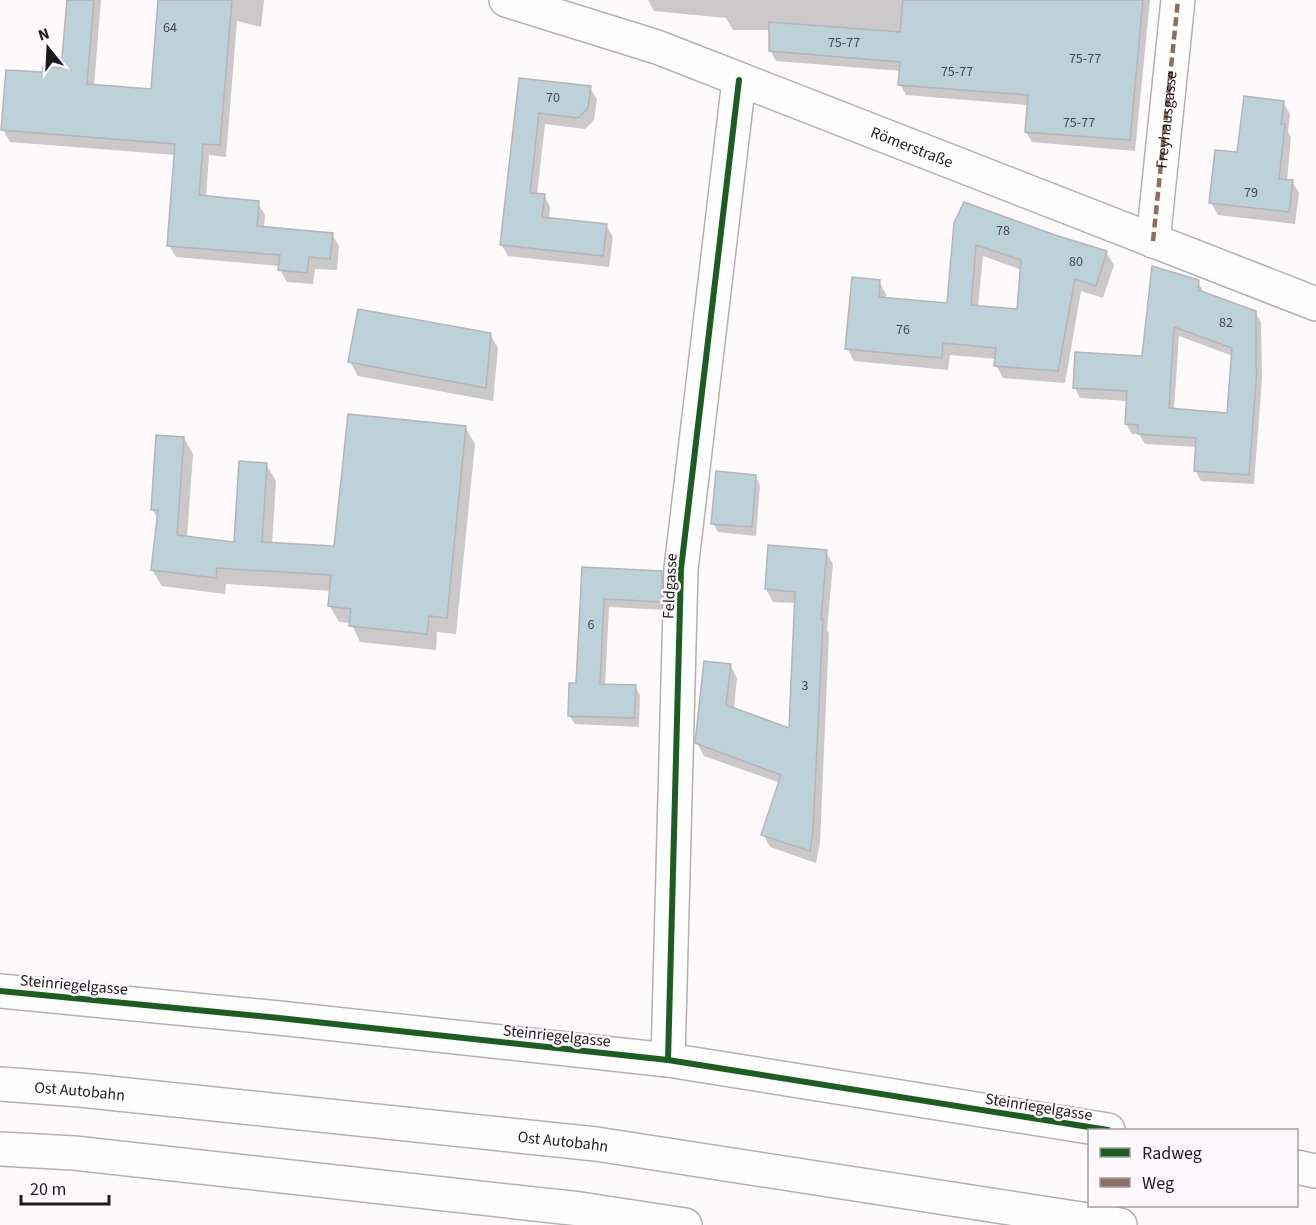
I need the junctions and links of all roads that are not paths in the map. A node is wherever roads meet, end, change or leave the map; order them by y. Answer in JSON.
{"nodes":[{"id":1,"x":506,"y":0,"type":"edge"},
{"id":2,"x":1178,"y":0,"type":"edge"},
{"id":3,"x":739,"y":80,"type":"junction"},
{"id":4,"x":1153,"y":240,"type":"junction"},
{"id":5,"x":1316,"y":304,"type":"edge"},
{"id":6,"x":0,"y":991,"type":"edge"},
{"id":7,"x":668,"y":1060,"type":"junction"},
{"id":8,"x":0,"y":1084,"type":"edge"},
{"id":9,"x":1096,"y":1129,"type":"edge"},
{"id":10,"x":0,"y":1149,"type":"edge"},
{"id":11,"x":1298,"y":1167,"type":"edge"},
{"id":12,"x":1316,"y":1171,"type":"edge"},
{"id":13,"x":685,"y":1225,"type":"edge"},
{"id":14,"x":1120,"y":1225,"type":"edge"}],
"edges":[{"from":1,"to":3,"type":"main road","name":"Römerstraße"},
{"from":2,"to":4,"type":"main road","name":"Freyhausgasse"},
{"from":3,"to":4,"type":"main road","name":"Römerstraße"},
{"from":3,"to":7,"type":"main road","name":"Feldgasse"},
{"from":4,"to":5,"type":"main road","name":"Römerstraße"},
{"from":6,"to":7,"type":"main road","name":"Steinriegelgasse"},
{"from":7,"to":9,"type":"main road","name":"Steinriegelgasse"},
{"from":8,"to":14,"type":"main road","name":"Ost Autobahn"},
{"from":10,"to":13,"type":"main road"},
{"from":11,"to":12,"type":"main road"}]}
